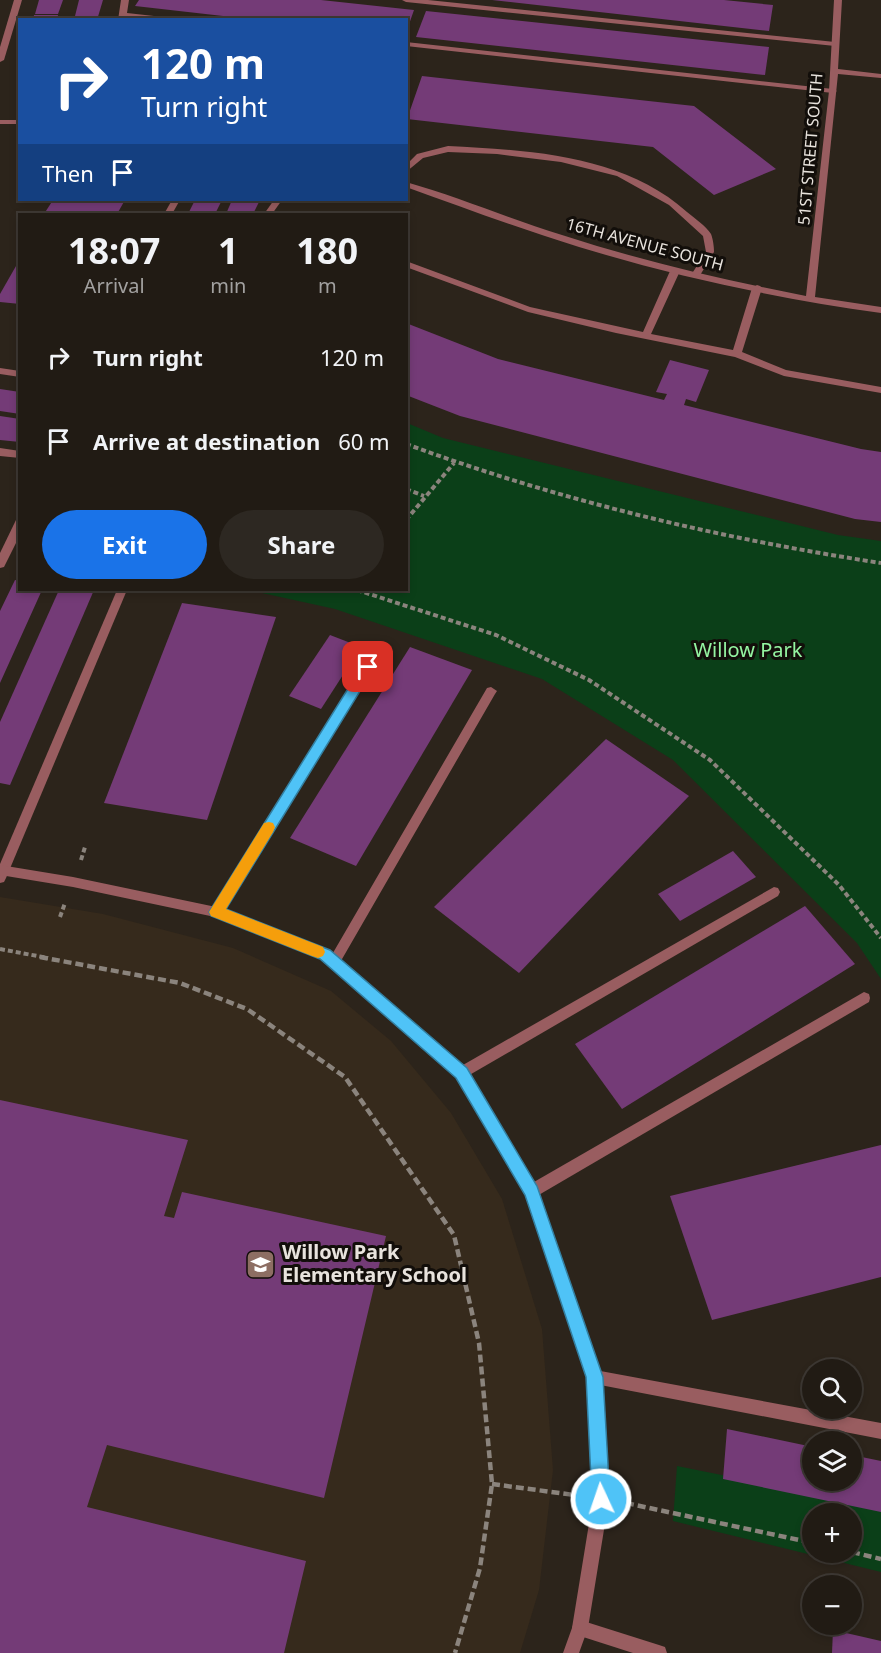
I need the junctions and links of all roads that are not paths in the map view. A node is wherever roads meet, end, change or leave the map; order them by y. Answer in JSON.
{"nodes":[{"id":1,"x":18,"y":0,"type":"edge"},
{"id":2,"x":125,"y":0,"type":"edge"},
{"id":3,"x":406,"y":0,"type":"edge"},
{"id":4,"x":838,"y":0,"type":"edge"},
{"id":5,"x":123,"y":17,"type":"edge"},
{"id":6,"x":144,"y":18,"type":"edge"},
{"id":7,"x":408,"y":44,"type":"edge"},
{"id":8,"x":835,"y":44,"type":"junction"},
{"id":9,"x":0,"y":60,"type":"edge"},
{"id":10,"x":833,"y":71,"type":"junction"},
{"id":11,"x":881,"y":76,"type":"edge"},
{"id":12,"x":833,"y":92,"type":"junction"},
{"id":13,"x":0,"y":122,"type":"edge"},
{"id":14,"x":18,"y":122,"type":"edge"},
{"id":15,"x":408,"y":168,"type":"edge"},
{"id":16,"x":408,"y":185,"type":"edge"},
{"id":17,"x":408,"y":265,"type":"edge"},
{"id":18,"x":675,"y":271,"type":"junction"},
{"id":19,"x":696,"y":275,"type":"junction"},
{"id":20,"x":756,"y":288,"type":"junction"},
{"id":21,"x":810,"y":300,"type":"junction"},
{"id":22,"x":881,"y":310,"type":"edge"},
{"id":23,"x":646,"y":335,"type":"junction"},
{"id":24,"x":737,"y":354,"type":"junction"},
{"id":25,"x":0,"y":371,"type":"edge"},
{"id":26,"x":18,"y":374,"type":"edge"},
{"id":27,"x":881,"y":390,"type":"edge"},
{"id":28,"x":0,"y":452,"type":"edge"},
{"id":29,"x":18,"y":455,"type":"edge"},
{"id":30,"x":18,"y":527,"type":"edge"},
{"id":31,"x":0,"y":564,"type":"edge"},
{"id":32,"x":122,"y":591,"type":"edge"},
{"id":33,"x":381,"y":646,"type":"dead end"},
{"id":34,"x":491,"y":691,"type":"dead end"},
{"id":35,"x":1,"y":873,"type":"edge"},
{"id":36,"x":774,"y":892,"type":"dead end"},
{"id":37,"x":216,"y":912,"type":"junction"},
{"id":38,"x":334,"y":962,"type":"junction"},
{"id":39,"x":864,"y":998,"type":"dead end"},
{"id":40,"x":461,"y":1073,"type":"junction"},
{"id":41,"x":532,"y":1191,"type":"junction"},
{"id":42,"x":595,"y":1377,"type":"junction"},
{"id":43,"x":881,"y":1431,"type":"edge"},
{"id":44,"x":580,"y":1628,"type":"junction"},
{"id":45,"x":571,"y":1653,"type":"edge"},
{"id":46,"x":659,"y":1653,"type":"edge"}],
"edges":[{"from":1,"to":9,"type":"street"},
{"from":2,"to":5,"type":"street"},
{"from":3,"to":8,"type":"street"},
{"from":4,"to":8,"type":"street","name":"51ST STREET SOUTH"},
{"from":5,"to":6,"type":"street"},
{"from":7,"to":12,"type":"street"},
{"from":8,"to":10,"type":"street","name":"51ST STREET SOUTH"},
{"from":10,"to":11,"type":"street"},
{"from":10,"to":12,"type":"street","name":"51ST STREET SOUTH"},
{"from":12,"to":21,"type":"street","name":"51ST STREET SOUTH"},
{"from":13,"to":14,"type":"street"},
{"from":15,"to":19,"type":"street"},
{"from":16,"to":18,"type":"street","name":"16TH AVENUE SOUTH"},
{"from":17,"to":23,"type":"street"},
{"from":18,"to":19,"type":"street","name":"16TH AVENUE SOUTH"},
{"from":18,"to":23,"type":"street"},
{"from":19,"to":20,"type":"street","name":"16TH AVENUE SOUTH"},
{"from":20,"to":21,"type":"street","name":"16TH AVENUE SOUTH"},
{"from":20,"to":24,"type":"street"},
{"from":21,"to":22,"type":"street","name":"16TH AVENUE SOUTH"},
{"from":23,"to":24,"type":"street"},
{"from":24,"to":27,"type":"street"},
{"from":25,"to":26,"type":"street"},
{"from":28,"to":29,"type":"street"},
{"from":30,"to":31,"type":"street"},
{"from":32,"to":35,"type":"street"},
{"from":33,"to":37,"type":"street"},
{"from":34,"to":38,"type":"street"},
{"from":35,"to":37,"type":"street"},
{"from":36,"to":40,"type":"street"},
{"from":37,"to":38,"type":"street"},
{"from":38,"to":40,"type":"street"},
{"from":39,"to":41,"type":"street"},
{"from":40,"to":41,"type":"street"},
{"from":41,"to":42,"type":"street"},
{"from":42,"to":43,"type":"street"},
{"from":42,"to":44,"type":"street"},
{"from":44,"to":45,"type":"street"},
{"from":44,"to":46,"type":"street"}]}
